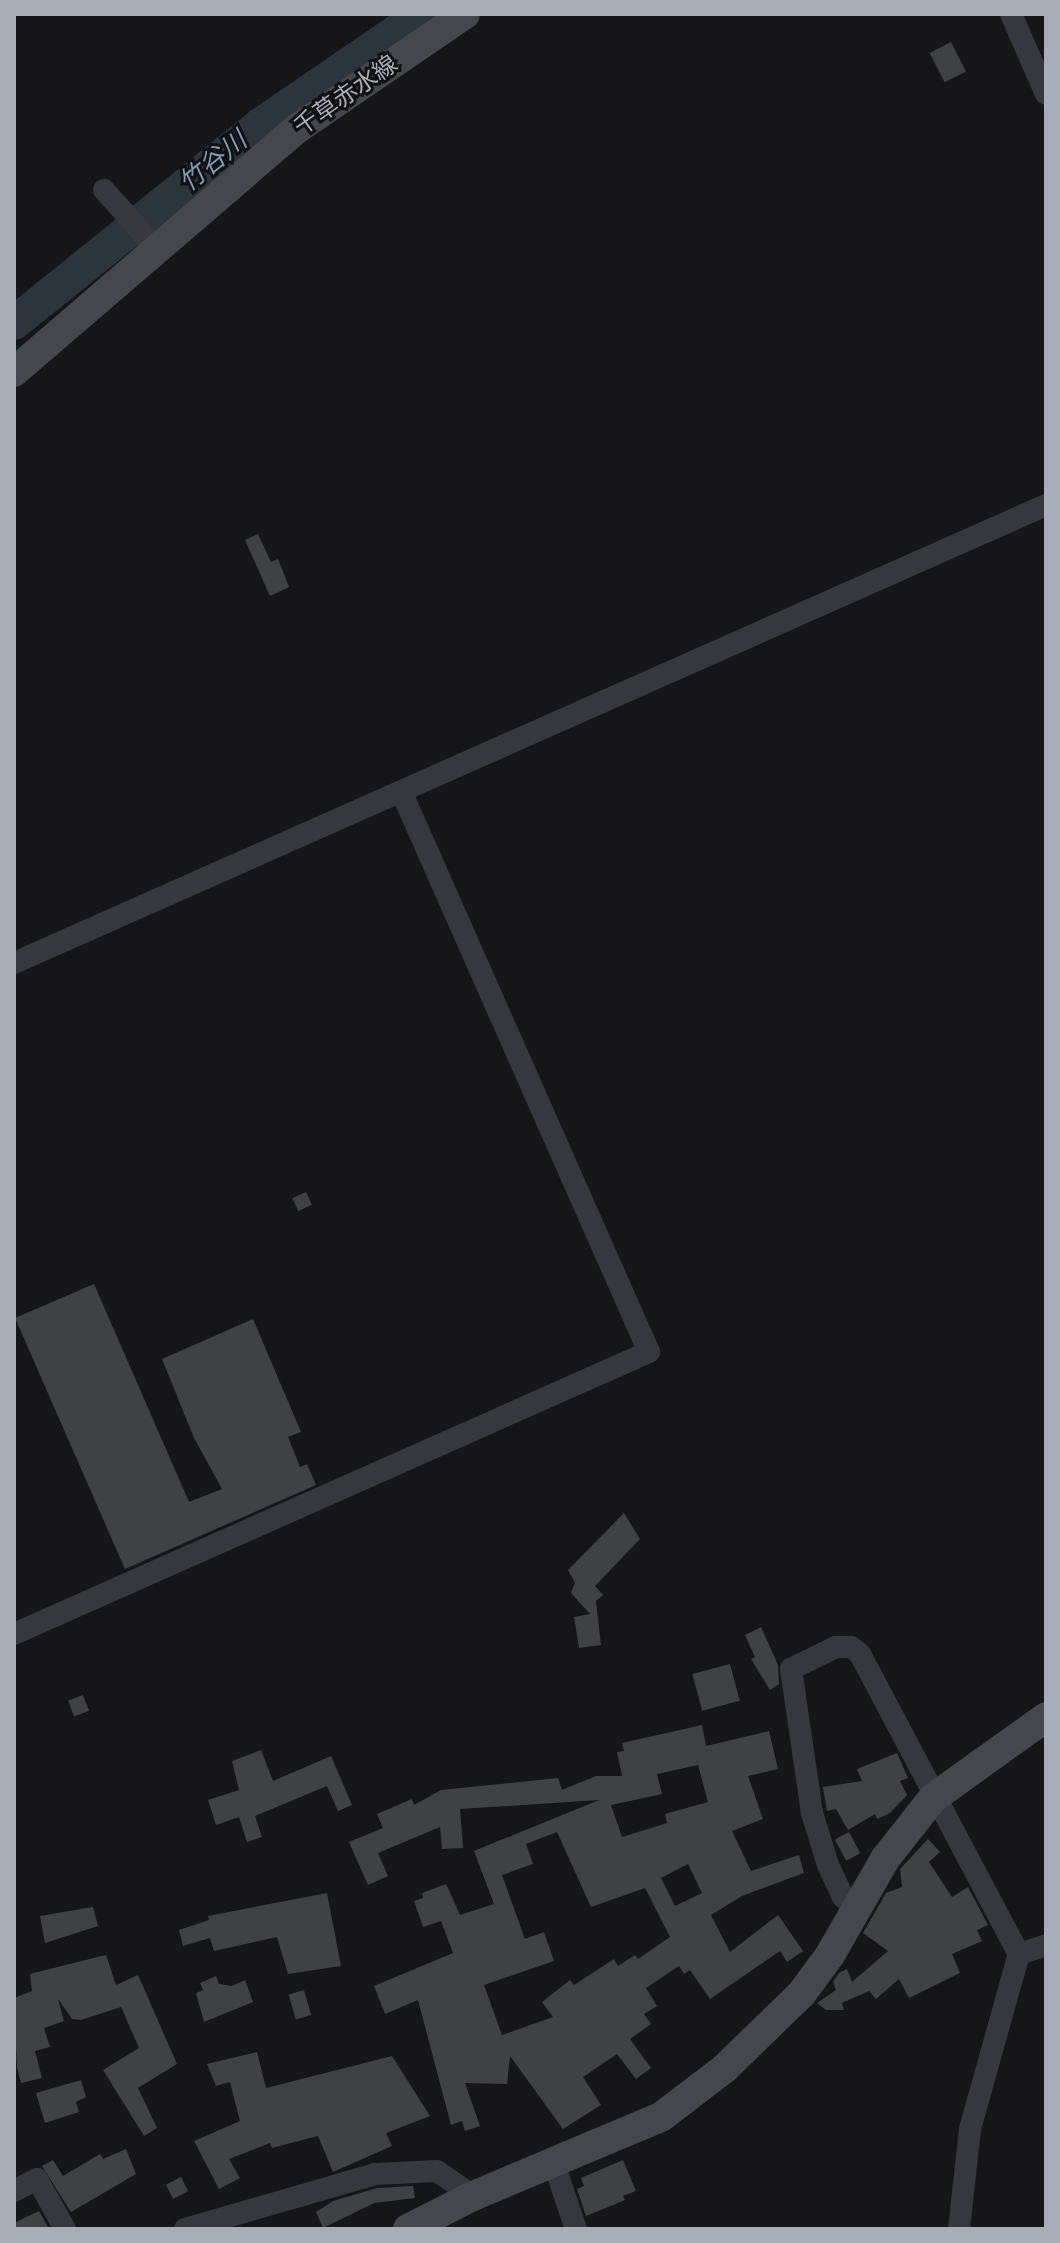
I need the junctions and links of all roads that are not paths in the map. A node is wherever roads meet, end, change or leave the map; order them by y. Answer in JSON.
{"nodes":[{"id":1,"x":465,"y":14,"type":"edge"},
{"id":2,"x":1011,"y":14,"type":"edge"},
{"id":3,"x":1046,"y":94,"type":"edge"},
{"id":4,"x":104,"y":190,"type":"dead end"},
{"id":5,"x":156,"y":248,"type":"junction"},
{"id":6,"x":14,"y":372,"type":"edge"},
{"id":7,"x":1046,"y":505,"type":"edge"},
{"id":8,"x":401,"y":791,"type":"junction"},
{"id":9,"x":14,"y":963,"type":"edge"},
{"id":10,"x":14,"y":1634,"type":"edge"},
{"id":11,"x":1046,"y":1717,"type":"edge"},
{"id":12,"x":933,"y":1798,"type":"junction"},
{"id":13,"x":857,"y":1910,"type":"junction"},
{"id":14,"x":1046,"y":1945,"type":"edge"},
{"id":15,"x":1019,"y":1954,"type":"junction"},
{"id":16,"x":554,"y":2164,"type":"junction"},
{"id":17,"x":14,"y":2191,"type":"edge"},
{"id":18,"x":473,"y":2196,"type":"junction"},
{"id":19,"x":256,"y":2221,"type":"edge"},
{"id":20,"x":65,"y":2229,"type":"edge"},
{"id":21,"x":185,"y":2229,"type":"edge"},
{"id":22,"x":408,"y":2229,"type":"edge"},
{"id":23,"x":576,"y":2229,"type":"edge"},
{"id":24,"x":959,"y":2229,"type":"edge"}],
"edges":[{"from":1,"to":5,"type":"street","name":"千草赤水線"},
{"from":2,"to":3,"type":"street"},
{"from":4,"to":5,"type":"street"},
{"from":5,"to":6,"type":"street","name":"千草赤水線"},
{"from":7,"to":8,"type":"street"},
{"from":8,"to":9,"type":"street"},
{"from":8,"to":10,"type":"street"},
{"from":11,"to":12,"type":"street"},
{"from":12,"to":13,"type":"street"},
{"from":12,"to":13,"type":"street"},
{"from":12,"to":15,"type":"street"},
{"from":13,"to":16,"type":"street"},
{"from":14,"to":15,"type":"street"},
{"from":15,"to":24,"type":"street"},
{"from":16,"to":18,"type":"street"},
{"from":16,"to":23,"type":"street"},
{"from":17,"to":20,"type":"street"},
{"from":18,"to":19,"type":"street"},
{"from":18,"to":22,"type":"street"},
{"from":19,"to":21,"type":"street"}]}
